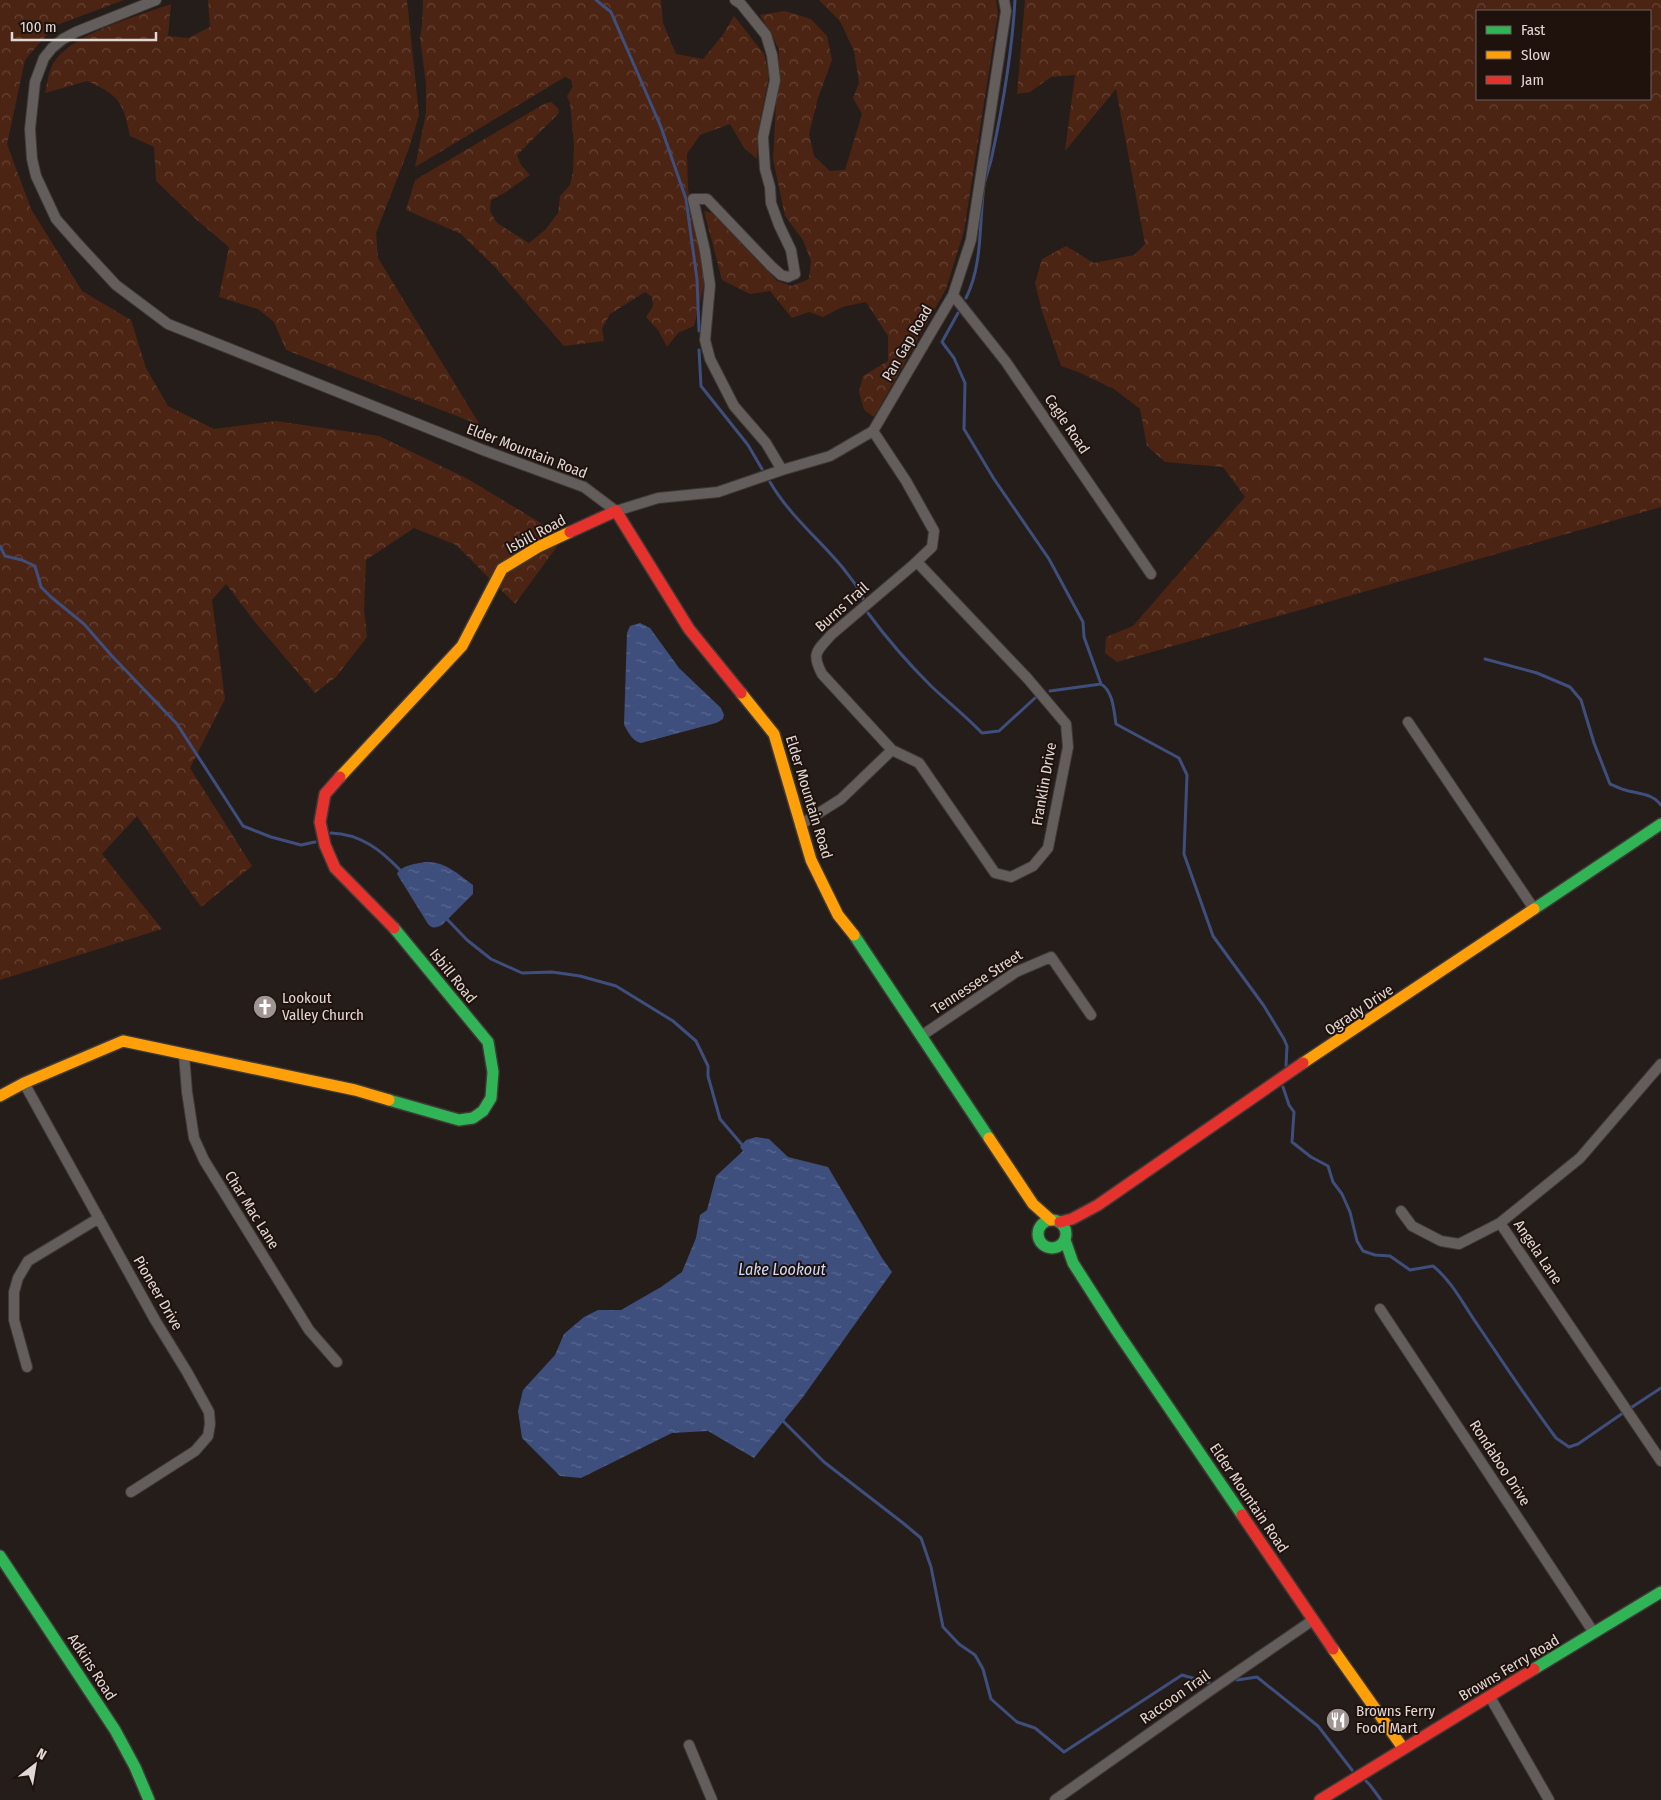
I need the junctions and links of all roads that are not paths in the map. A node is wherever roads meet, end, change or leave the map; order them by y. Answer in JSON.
{"nodes":[{"id":1,"x":156,"y":0,"type":"edge"},
{"id":2,"x":736,"y":0,"type":"edge"},
{"id":3,"x":1004,"y":0,"type":"edge"},
{"id":4,"x":953,"y":295,"type":"junction"},
{"id":5,"x":873,"y":431,"type":"junction"},
{"id":6,"x":782,"y":470,"type":"junction"},
{"id":7,"x":616,"y":512,"type":"junction"},
{"id":8,"x":916,"y":562,"type":"junction"},
{"id":9,"x":1151,"y":574,"type":"dead end"},
{"id":10,"x":1408,"y":722,"type":"dead end"},
{"id":11,"x":892,"y":750,"type":"junction"},
{"id":12,"x":1661,"y":824,"type":"edge"},
{"id":13,"x":800,"y":825,"type":"junction"},
{"id":14,"x":1534,"y":909,"type":"junction"},
{"id":15,"x":1091,"y":1015,"type":"dead end"},
{"id":16,"x":921,"y":1036,"type":"junction"},
{"id":17,"x":184,"y":1055,"type":"junction"},
{"id":18,"x":1661,"y":1064,"type":"edge"},
{"id":19,"x":24,"y":1083,"type":"junction"},
{"id":20,"x":0,"y":1096,"type":"edge"},
{"id":21,"x":1032,"y":1204,"type":"junction"},
{"id":22,"x":1401,"y":1211,"type":"dead end"},
{"id":23,"x":99,"y":1218,"type":"junction"},
{"id":24,"x":1500,"y":1224,"type":"junction"},
{"id":25,"x":1040,"y":1228,"type":"junction"},
{"id":26,"x":1061,"y":1228,"type":"junction"},
{"id":27,"x":1050,"y":1248,"type":"junction"},
{"id":28,"x":1073,"y":1263,"type":"junction"},
{"id":29,"x":1380,"y":1309,"type":"dead end"},
{"id":30,"x":337,"y":1362,"type":"dead end"},
{"id":31,"x":27,"y":1367,"type":"dead end"},
{"id":32,"x":1661,"y":1461,"type":"edge"},
{"id":33,"x":131,"y":1492,"type":"dead end"},
{"id":34,"x":0,"y":1556,"type":"edge"},
{"id":35,"x":1661,"y":1592,"type":"edge"},
{"id":36,"x":1312,"y":1620,"type":"junction"},
{"id":37,"x":1594,"y":1633,"type":"junction"},
{"id":38,"x":1490,"y":1697,"type":"junction"},
{"id":39,"x":689,"y":1746,"type":"dead end"},
{"id":40,"x":1402,"y":1748,"type":"junction"},
{"id":41,"x":149,"y":1800,"type":"edge"},
{"id":42,"x":712,"y":1800,"type":"edge"},
{"id":43,"x":1055,"y":1800,"type":"edge"},
{"id":44,"x":1320,"y":1800,"type":"edge"},
{"id":45,"x":1549,"y":1800,"type":"edge"}],
"edges":[{"from":1,"to":7,"type":"street","name":"Elder Mountain Road"},
{"from":2,"to":6,"type":"street"},
{"from":3,"to":4,"type":"street","name":"Pan Gap Road"},
{"from":4,"to":5,"type":"street","name":"Pan Gap Road"},
{"from":4,"to":9,"type":"street","name":"Cagle Road"},
{"from":5,"to":6,"type":"street","name":"Pan Gap Road"},
{"from":5,"to":8,"type":"street"},
{"from":6,"to":7,"type":"street","name":"Pan Gap Road"},
{"from":7,"to":13,"type":"street","name":"Elder Mountain Road"},
{"from":7,"to":17,"type":"street","name":"Isbill Road"},
{"from":8,"to":11,"type":"street","name":"Burns Trail"},
{"from":8,"to":11,"type":"street","name":"Franklin Drive"},
{"from":10,"to":14,"type":"street"},
{"from":11,"to":13,"type":"street"},
{"from":12,"to":14,"type":"street","name":"Ogrady Drive"},
{"from":13,"to":16,"type":"street","name":"Elder Mountain Road"},
{"from":14,"to":26,"type":"street","name":"Ogrady Drive"},
{"from":15,"to":16,"type":"street","name":"Tennessee Street"},
{"from":16,"to":21,"type":"street","name":"Elder Mountain Road"},
{"from":17,"to":19,"type":"street","name":"Isbill Road"},
{"from":17,"to":30,"type":"street","name":"Char Mac Lane"},
{"from":18,"to":24,"type":"street","name":"Angela Lane"},
{"from":19,"to":20,"type":"street","name":"Isbill Road"},
{"from":19,"to":23,"type":"street","name":"Pioneer Drive"},
{"from":21,"to":25,"type":"street","name":"Elder Mountain Road"},
{"from":21,"to":26,"type":"street","name":"Elder Mountain Road"},
{"from":22,"to":24,"type":"street"},
{"from":23,"to":31,"type":"street"},
{"from":23,"to":33,"type":"street","name":"Pioneer Drive"},
{"from":24,"to":32,"type":"street","name":"Angela Lane"},
{"from":25,"to":26,"type":"street"},
{"from":25,"to":27,"type":"street","name":"Elder Mountain Road"},
{"from":26,"to":27,"type":"street"},
{"from":26,"to":28,"type":"street","name":"Elder Mountain Road"},
{"from":27,"to":28,"type":"street","name":"Elder Mountain Road"},
{"from":28,"to":36,"type":"street","name":"Elder Mountain Road"},
{"from":29,"to":37,"type":"street","name":"Rondaboo Drive"},
{"from":34,"to":41,"type":"street","name":"Adkins Road"},
{"from":35,"to":37,"type":"street","name":"Browns Ferry Road"},
{"from":36,"to":40,"type":"street","name":"Elder Mountain Road"},
{"from":36,"to":43,"type":"street","name":"Raccoon Trail"},
{"from":37,"to":38,"type":"street","name":"Browns Ferry Road"},
{"from":38,"to":40,"type":"street","name":"Browns Ferry Road"},
{"from":38,"to":45,"type":"street"},
{"from":39,"to":42,"type":"street"},
{"from":40,"to":44,"type":"street","name":"Browns Ferry Road"}]}
